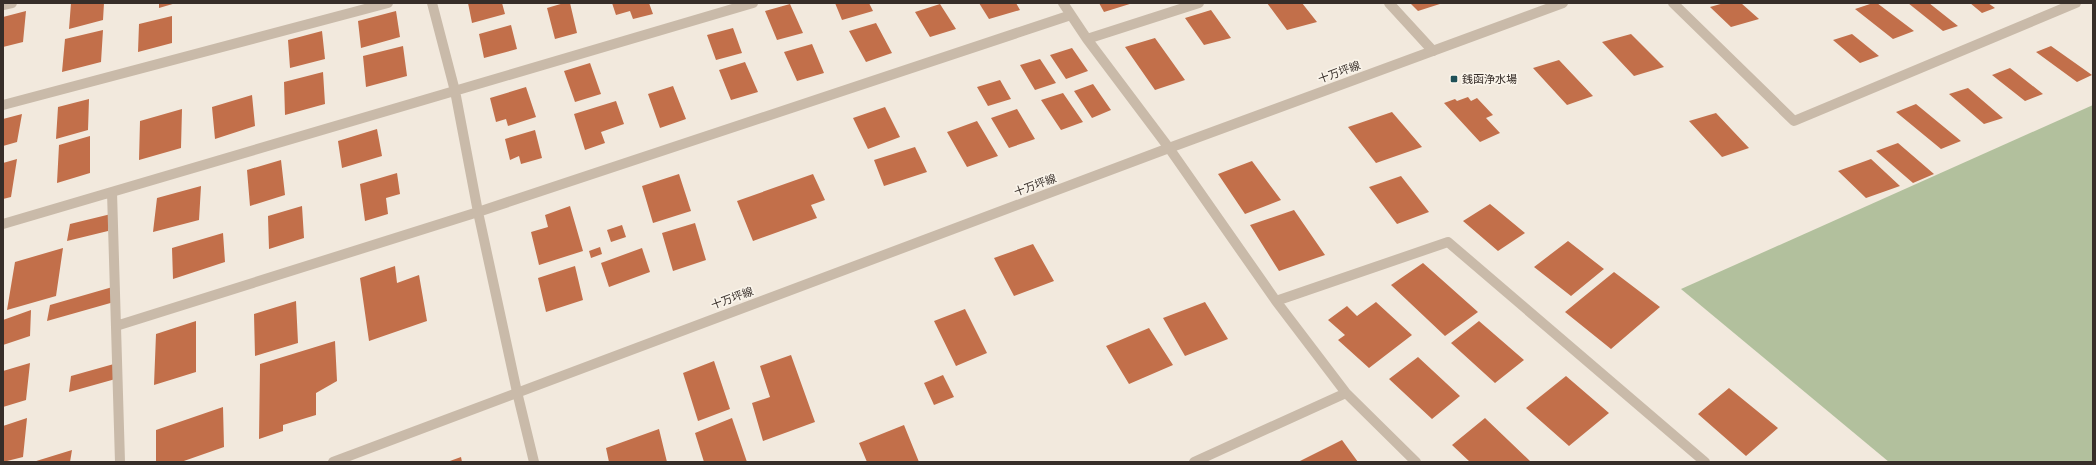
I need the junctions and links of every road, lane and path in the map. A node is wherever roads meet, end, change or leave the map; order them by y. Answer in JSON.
{"nodes":[{"id":1,"x":12,"y":3,"type":"edge"},
{"id":2,"x":388,"y":3,"type":"edge"},
{"id":3,"x":432,"y":3,"type":"edge"},
{"id":4,"x":753,"y":3,"type":"edge"},
{"id":5,"x":1063,"y":3,"type":"edge"},
{"id":6,"x":1199,"y":3,"type":"edge"},
{"id":7,"x":1389,"y":3,"type":"edge"},
{"id":8,"x":1563,"y":3,"type":"edge"},
{"id":9,"x":1673,"y":3,"type":"edge"},
{"id":10,"x":2076,"y":3,"type":"edge"},
{"id":11,"x":3,"y":6,"type":"edge"},
{"id":12,"x":1071,"y":15,"type":"junction"},
{"id":13,"x":1087,"y":40,"type":"junction"},
{"id":14,"x":1433,"y":51,"type":"junction"},
{"id":15,"x":455,"y":91,"type":"junction"},
{"id":16,"x":3,"y":105,"type":"edge"},
{"id":17,"x":1169,"y":148,"type":"junction"},
{"id":18,"x":112,"y":192,"type":"junction"},
{"id":19,"x":478,"y":212,"type":"junction"},
{"id":20,"x":3,"y":224,"type":"edge"},
{"id":21,"x":1276,"y":301,"type":"junction"},
{"id":22,"x":116,"y":326,"type":"junction"},
{"id":23,"x":517,"y":392,"type":"junction"},
{"id":24,"x":1346,"y":393,"type":"junction"},
{"id":25,"x":120,"y":462,"type":"edge"},
{"id":26,"x":333,"y":462,"type":"edge"},
{"id":27,"x":534,"y":462,"type":"edge"},
{"id":28,"x":1194,"y":462,"type":"edge"},
{"id":29,"x":1416,"y":462,"type":"edge"},
{"id":30,"x":1705,"y":462,"type":"edge"}],
"edges":[{"from":1,"to":11,"type":"street"},
{"from":2,"to":16,"type":"street"},
{"from":3,"to":15,"type":"street"},
{"from":4,"to":15,"type":"street"},
{"from":5,"to":12,"type":"street"},
{"from":6,"to":13,"type":"street"},
{"from":7,"to":14,"type":"street"},
{"from":8,"to":14,"type":"street","name":"十万坪線"},
{"from":9,"to":10,"type":"street"},
{"from":12,"to":13,"type":"street"},
{"from":12,"to":19,"type":"street"},
{"from":13,"to":17,"type":"street"},
{"from":14,"to":17,"type":"street","name":"十万坪線"},
{"from":15,"to":18,"type":"street"},
{"from":15,"to":19,"type":"street"},
{"from":17,"to":21,"type":"street"},
{"from":17,"to":23,"type":"street","name":"十万坪線"},
{"from":18,"to":20,"type":"street"},
{"from":18,"to":22,"type":"street"},
{"from":19,"to":22,"type":"street"},
{"from":19,"to":23,"type":"street"},
{"from":21,"to":24,"type":"street"},
{"from":21,"to":30,"type":"street"},
{"from":22,"to":25,"type":"street"},
{"from":23,"to":26,"type":"street","name":"十万坪線"},
{"from":23,"to":27,"type":"street"},
{"from":24,"to":28,"type":"street"},
{"from":24,"to":29,"type":"street"}]}
